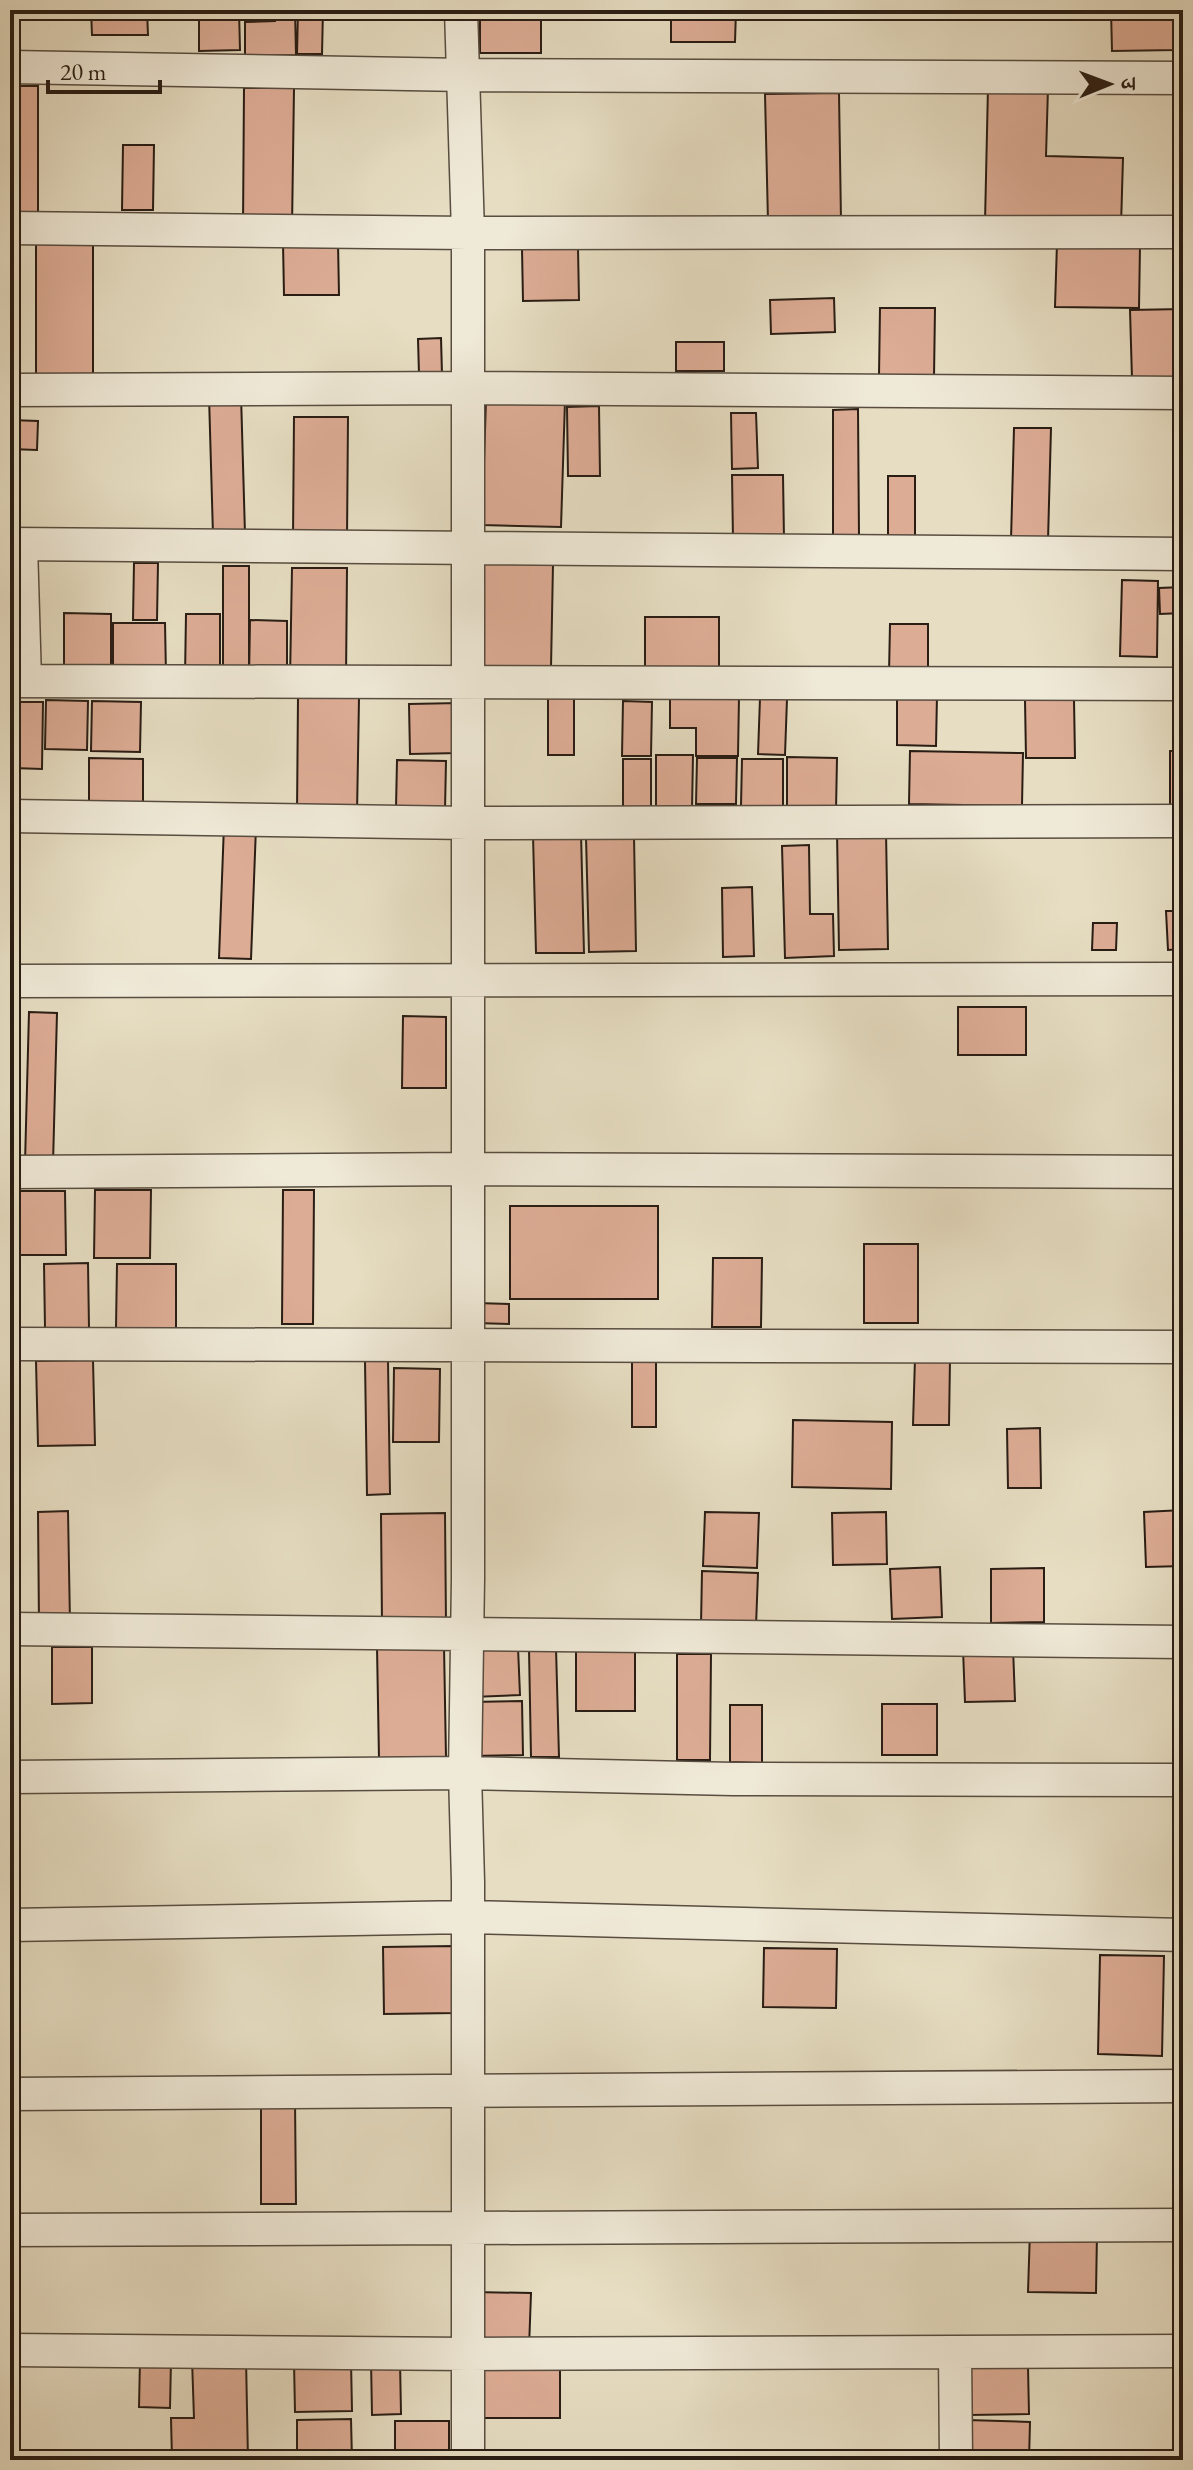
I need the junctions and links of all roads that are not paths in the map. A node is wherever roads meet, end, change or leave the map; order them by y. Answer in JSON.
{"nodes":[{"id":1,"x":461,"y":10,"type":"edge"},
{"id":2,"x":10,"y":67,"type":"edge"},
{"id":3,"x":464,"y":75,"type":"junction"},
{"id":4,"x":1183,"y":78,"type":"edge"},
{"id":5,"x":10,"y":228,"type":"edge"},
{"id":6,"x":1183,"y":232,"type":"edge"},
{"id":7,"x":468,"y":233,"type":"junction"},
{"id":8,"x":468,"y":388,"type":"junction"},
{"id":9,"x":10,"y":390,"type":"edge"},
{"id":10,"x":1183,"y":393,"type":"edge"},
{"id":11,"x":16,"y":544,"type":"edge"},
{"id":12,"x":468,"y":547,"type":"junction"},
{"id":13,"x":1183,"y":554,"type":"edge"},
{"id":14,"x":18,"y":681,"type":"edge"},
{"id":15,"x":468,"y":682,"type":"junction"},
{"id":16,"x":1183,"y":684,"type":"edge"},
{"id":17,"x":10,"y":816,"type":"edge"},
{"id":18,"x":1183,"y":821,"type":"edge"},
{"id":19,"x":468,"y":823,"type":"junction"},
{"id":20,"x":467,"y":979,"type":"junction"},
{"id":21,"x":1183,"y":979,"type":"edge"},
{"id":22,"x":10,"y":981,"type":"edge"},
{"id":23,"x":468,"y":1169,"type":"junction"},
{"id":24,"x":10,"y":1172,"type":"edge"},
{"id":25,"x":1183,"y":1172,"type":"edge"},
{"id":26,"x":10,"y":1344,"type":"edge"},
{"id":27,"x":468,"y":1346,"type":"junction"},
{"id":28,"x":1183,"y":1347,"type":"edge"},
{"id":29,"x":10,"y":1629,"type":"edge"},
{"id":30,"x":468,"y":1636,"type":"junction"},
{"id":31,"x":1183,"y":1642,"type":"edge"},
{"id":32,"x":465,"y":1773,"type":"junction"},
{"id":33,"x":10,"y":1777,"type":"edge"},
{"id":34,"x":1183,"y":1780,"type":"edge"},
{"id":35,"x":468,"y":1917,"type":"junction"},
{"id":36,"x":10,"y":1925,"type":"edge"},
{"id":37,"x":1183,"y":1935,"type":"edge"},
{"id":38,"x":1183,"y":2086,"type":"edge"},
{"id":39,"x":468,"y":2092,"type":"junction"},
{"id":40,"x":10,"y":2094,"type":"edge"},
{"id":41,"x":1183,"y":2225,"type":"edge"},
{"id":42,"x":10,"y":2230,"type":"edge"},
{"id":43,"x":468,"y":2230,"type":"junction"},
{"id":44,"x":10,"y":2350,"type":"edge"},
{"id":45,"x":1183,"y":2351,"type":"edge"},
{"id":46,"x":955,"y":2352,"type":"junction"},
{"id":47,"x":468,"y":2354,"type":"junction"},
{"id":48,"x":468,"y":2460,"type":"edge"},
{"id":49,"x":956,"y":2460,"type":"edge"}],
"edges":[{"from":1,"to":3,"type":"street"},
{"from":2,"to":3,"type":"street"},
{"from":3,"to":4,"type":"street"},
{"from":3,"to":7,"type":"street"},
{"from":5,"to":7,"type":"street"},
{"from":6,"to":7,"type":"street"},
{"from":7,"to":8,"type":"street"},
{"from":8,"to":9,"type":"street"},
{"from":8,"to":10,"type":"street"},
{"from":8,"to":12,"type":"street"},
{"from":11,"to":12,"type":"street"},
{"from":11,"to":14,"type":"street"},
{"from":12,"to":13,"type":"street"},
{"from":12,"to":15,"type":"street"},
{"from":14,"to":15,"type":"street"},
{"from":15,"to":16,"type":"street"},
{"from":15,"to":19,"type":"street"},
{"from":17,"to":19,"type":"street"},
{"from":18,"to":19,"type":"street"},
{"from":19,"to":20,"type":"street"},
{"from":20,"to":21,"type":"street"},
{"from":20,"to":22,"type":"street"},
{"from":20,"to":23,"type":"street"},
{"from":23,"to":24,"type":"street"},
{"from":23,"to":25,"type":"street"},
{"from":23,"to":27,"type":"street"},
{"from":26,"to":27,"type":"street"},
{"from":27,"to":28,"type":"street"},
{"from":27,"to":30,"type":"street"},
{"from":29,"to":30,"type":"street"},
{"from":30,"to":31,"type":"street"},
{"from":30,"to":32,"type":"street"},
{"from":32,"to":33,"type":"street"},
{"from":32,"to":34,"type":"street"},
{"from":32,"to":35,"type":"street"},
{"from":35,"to":36,"type":"street"},
{"from":35,"to":37,"type":"street"},
{"from":35,"to":39,"type":"street"},
{"from":38,"to":39,"type":"street"},
{"from":39,"to":40,"type":"street"},
{"from":39,"to":43,"type":"street"},
{"from":41,"to":43,"type":"street"},
{"from":42,"to":43,"type":"street"},
{"from":43,"to":47,"type":"street"},
{"from":44,"to":47,"type":"street"},
{"from":45,"to":46,"type":"street"},
{"from":46,"to":47,"type":"street"},
{"from":46,"to":49,"type":"street"},
{"from":47,"to":48,"type":"street"}]}
